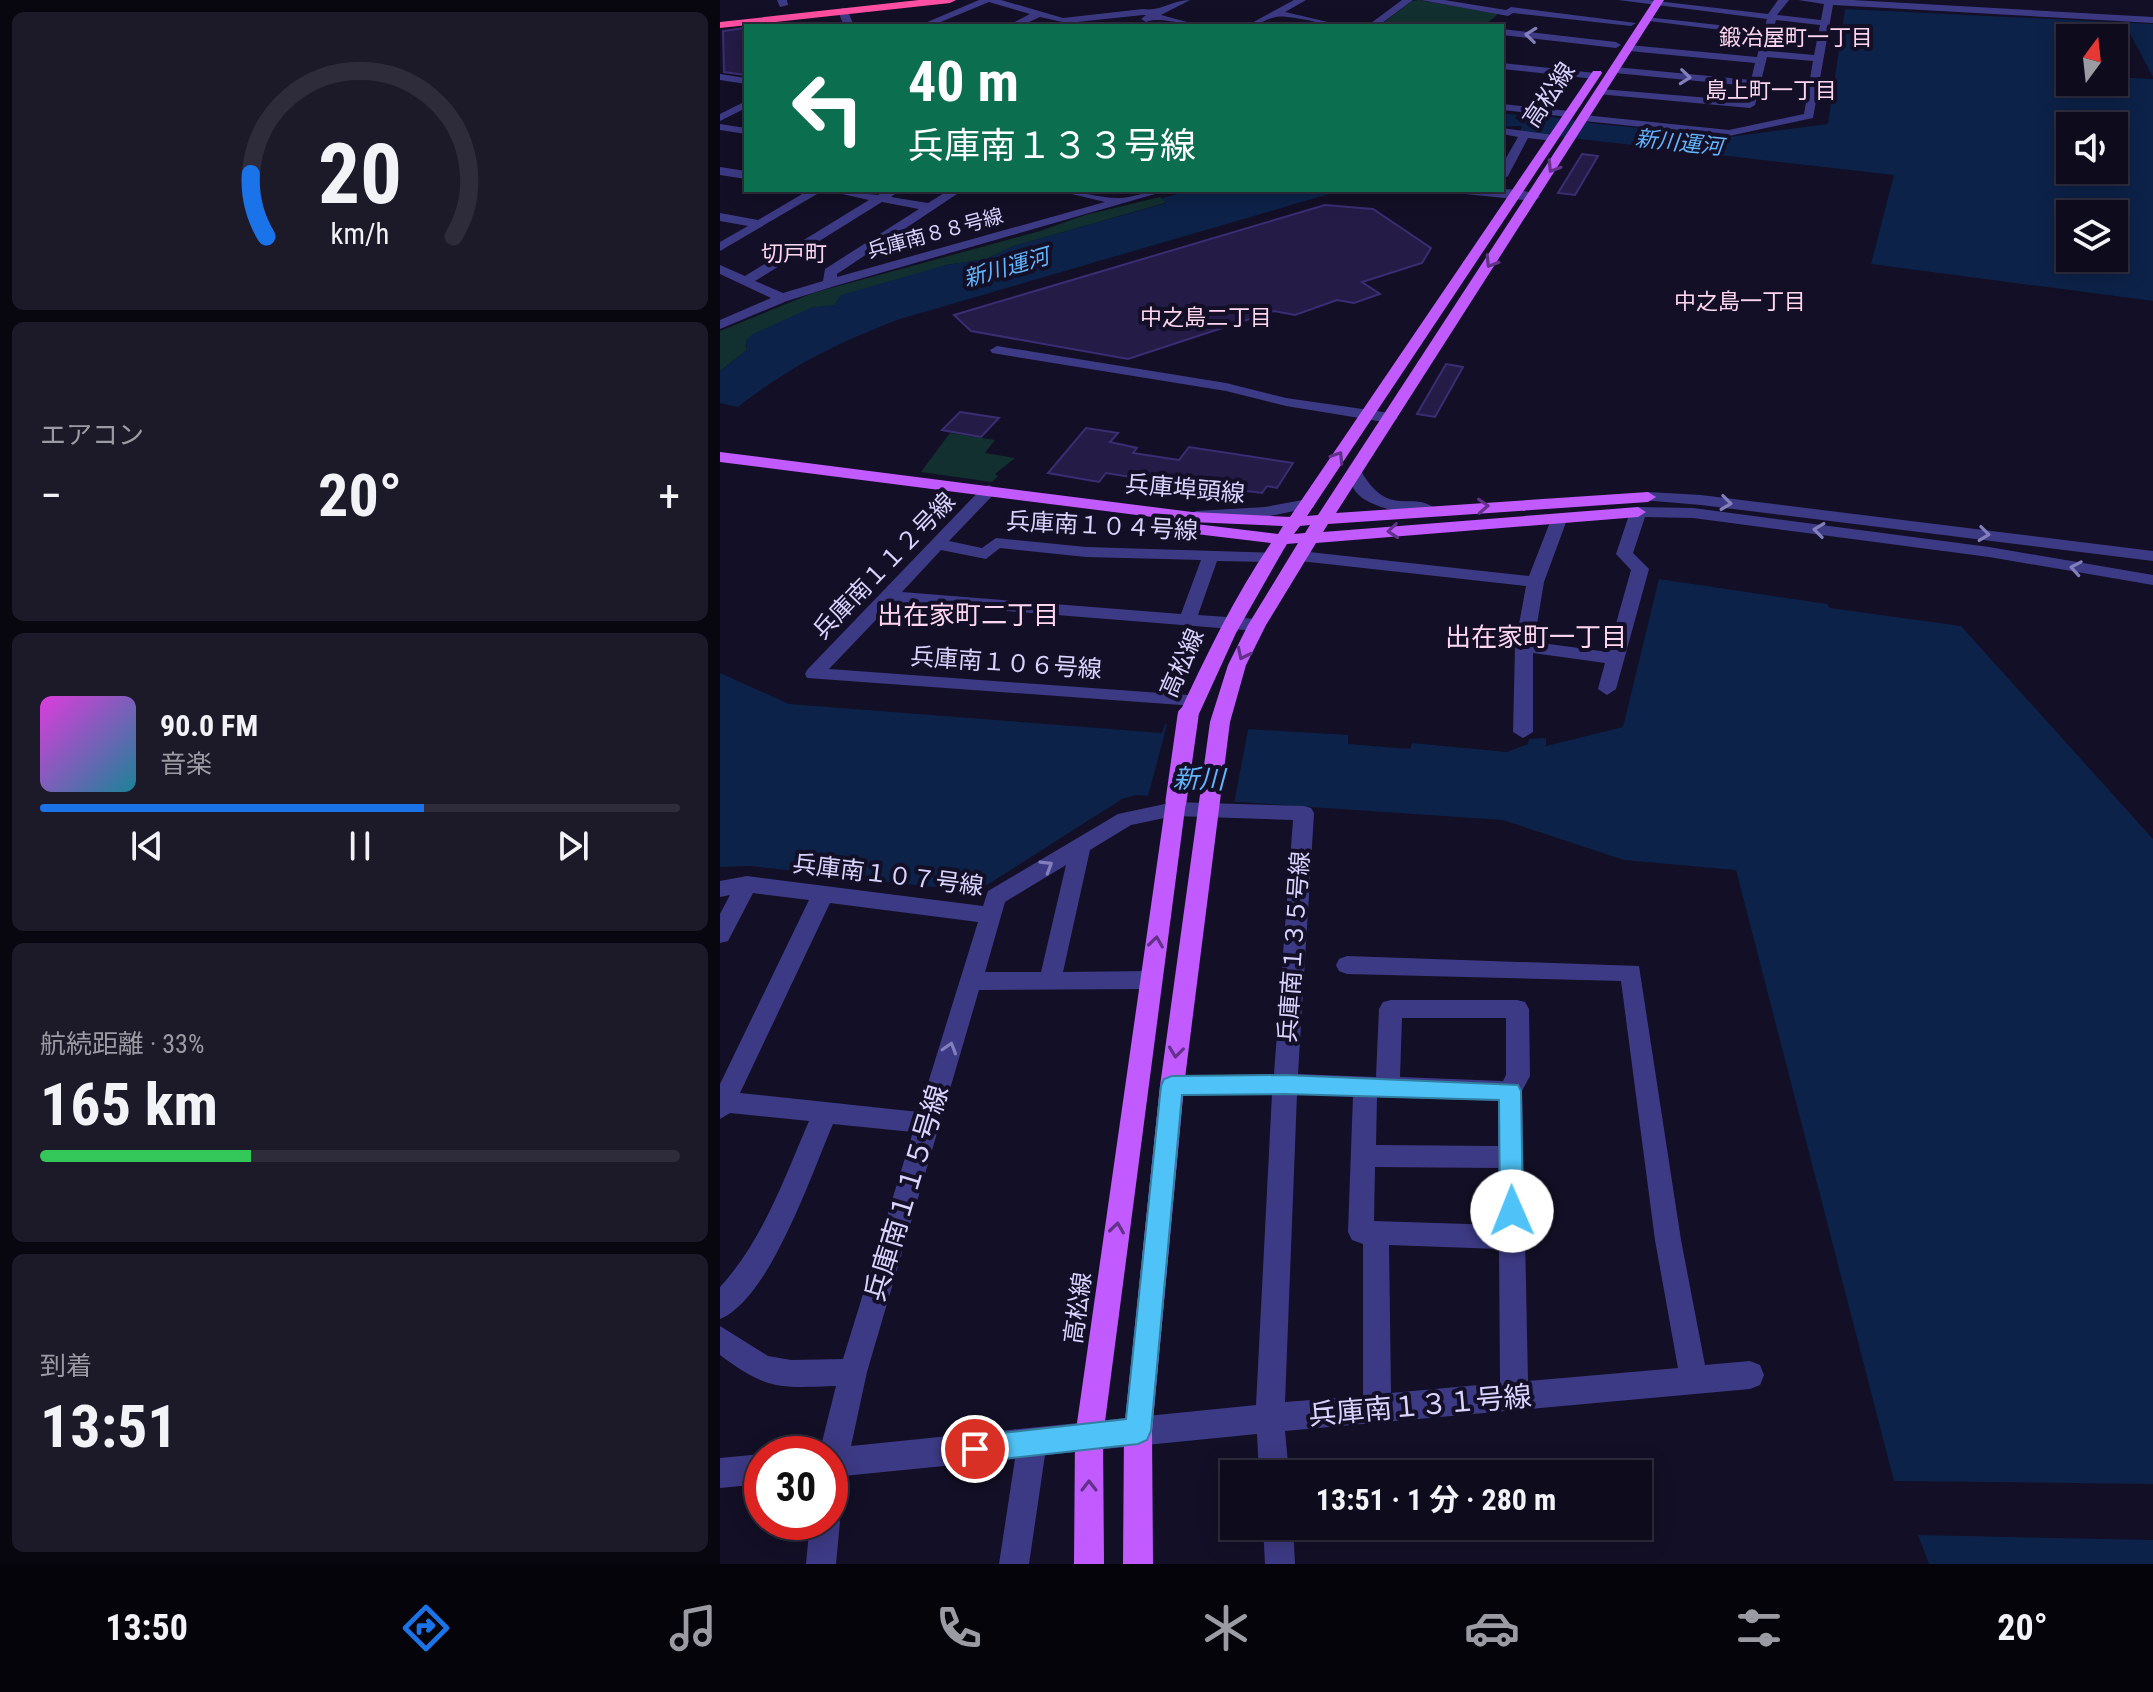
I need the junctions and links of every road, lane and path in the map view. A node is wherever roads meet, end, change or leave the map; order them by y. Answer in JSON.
{"nodes":[{"id":1,"x":860,"y":0,"type":"edge"},
{"id":2,"x":894,"y":0,"type":"edge"},
{"id":3,"x":925,"y":0,"type":"edge"},
{"id":4,"x":950,"y":0,"type":"edge"},
{"id":5,"x":989,"y":0,"type":"edge"},
{"id":6,"x":1185,"y":0,"type":"edge"},
{"id":7,"x":1301,"y":0,"type":"edge"},
{"id":8,"x":1408,"y":0,"type":"edge"},
{"id":9,"x":1426,"y":0,"type":"edge"},
{"id":10,"x":1523,"y":0,"type":"edge"},
{"id":11,"x":1623,"y":0,"type":"edge"},
{"id":12,"x":1784,"y":0,"type":"edge"},
{"id":13,"x":1803,"y":0,"type":"edge"},
{"id":14,"x":1952,"y":0,"type":"edge"},
{"id":15,"x":2067,"y":0,"type":"edge"},
{"id":16,"x":1651,"y":2,"type":"edge"},
{"id":17,"x":1829,"y":2,"type":"edge"},
{"id":18,"x":830,"y":4,"type":"edge"},
{"id":19,"x":1958,"y":10,"type":"junction"},
{"id":20,"x":843,"y":11,"type":"junction"},
{"id":21,"x":1509,"y":12,"type":"junction"},
{"id":22,"x":785,"y":13,"type":"edge"},
{"id":23,"x":1275,"y":13,"type":"junction"},
{"id":24,"x":1039,"y":14,"type":"junction"},
{"id":25,"x":1153,"y":15,"type":"junction"},
{"id":26,"x":2078,"y":16,"type":"junction"},
{"id":27,"x":720,"y":18,"type":"edge"},
{"id":28,"x":1772,"y":18,"type":"junction"},
{"id":29,"x":1646,"y":20,"type":"junction"},
{"id":30,"x":2153,"y":20,"type":"edge"},
{"id":31,"x":1063,"y":21,"type":"junction"},
{"id":32,"x":1631,"y":23,"type":"junction"},
{"id":33,"x":1826,"y":23,"type":"junction"},
{"id":34,"x":848,"y":24,"type":"edge"},
{"id":35,"x":928,"y":24,"type":"edge"},
{"id":36,"x":1016,"y":24,"type":"edge"},
{"id":37,"x":1073,"y":24,"type":"edge"},
{"id":38,"x":1135,"y":24,"type":"edge"},
{"id":39,"x":1189,"y":24,"type":"edge"},
{"id":40,"x":1255,"y":24,"type":"edge"},
{"id":41,"x":1330,"y":24,"type":"edge"},
{"id":42,"x":1375,"y":24,"type":"edge"},
{"id":43,"x":1494,"y":24,"type":"edge"},
{"id":44,"x":1504,"y":32,"type":"edge"},
{"id":45,"x":1768,"y":33,"type":"junction"},
{"id":46,"x":1616,"y":45,"type":"junction"},
{"id":47,"x":1629,"y":48,"type":"junction"},
{"id":48,"x":1763,"y":57,"type":"junction"},
{"id":49,"x":1820,"y":59,"type":"junction"},
{"id":50,"x":1504,"y":66,"type":"edge"},
{"id":51,"x":1615,"y":70,"type":"junction"},
{"id":52,"x":1595,"y":76,"type":"junction"},
{"id":53,"x":720,"y":77,"type":"edge"},
{"id":54,"x":744,"y":81,"type":"edge"},
{"id":55,"x":1756,"y":84,"type":"junction"},
{"id":56,"x":720,"y":87,"type":"edge"},
{"id":57,"x":744,"y":91,"type":"edge"},
{"id":58,"x":1601,"y":92,"type":"junction"},
{"id":59,"x":1658,"y":98,"type":"junction"},
{"id":60,"x":1711,"y":103,"type":"junction"},
{"id":61,"x":744,"y":105,"type":"edge"},
{"id":62,"x":1504,"y":107,"type":"edge"},
{"id":63,"x":1567,"y":116,"type":"junction"},
{"id":64,"x":720,"y":118,"type":"edge"},
{"id":65,"x":1705,"y":118,"type":"junction"},
{"id":66,"x":1583,"y":119,"type":"junction"},
{"id":67,"x":1644,"y":125,"type":"junction"},
{"id":68,"x":1763,"y":125,"type":"junction"},
{"id":69,"x":720,"y":127,"type":"edge"},
{"id":70,"x":1700,"y":130,"type":"junction"},
{"id":71,"x":744,"y":131,"type":"edge"},
{"id":72,"x":1504,"y":131,"type":"edge"},
{"id":73,"x":1525,"y":134,"type":"junction"},
{"id":74,"x":1554,"y":137,"type":"junction"},
{"id":75,"x":720,"y":171,"type":"edge"},
{"id":76,"x":1504,"y":172,"type":"edge"},
{"id":77,"x":744,"y":175,"type":"edge"},
{"id":78,"x":815,"y":192,"type":"edge"},
{"id":79,"x":841,"y":192,"type":"edge"},
{"id":80,"x":891,"y":192,"type":"edge"},
{"id":81,"x":954,"y":192,"type":"edge"},
{"id":82,"x":1071,"y":192,"type":"edge"},
{"id":83,"x":1156,"y":192,"type":"edge"},
{"id":84,"x":1503,"y":192,"type":"edge"},
{"id":85,"x":1516,"y":194,"type":"junction"},
{"id":86,"x":1534,"y":197,"type":"junction"},
{"id":87,"x":880,"y":199,"type":"junction"},
{"id":88,"x":1123,"y":202,"type":"junction"},
{"id":89,"x":930,"y":207,"type":"junction"},
{"id":90,"x":720,"y":217,"type":"edge"},
{"id":91,"x":760,"y":224,"type":"junction"},
{"id":92,"x":720,"y":247,"type":"edge"},
{"id":93,"x":720,"y":269,"type":"edge"},
{"id":94,"x":744,"y":282,"type":"junction"},
{"id":95,"x":830,"y":283,"type":"junction"},
{"id":96,"x":782,"y":298,"type":"junction"},
{"id":97,"x":720,"y":325,"type":"edge"},
{"id":98,"x":997,"y":350,"type":"dead end"},
{"id":99,"x":1367,"y":415,"type":"junction"},
{"id":100,"x":1390,"y":418,"type":"junction"},
{"id":101,"x":720,"y":457,"type":"edge"},
{"id":102,"x":720,"y":470,"type":"edge"},
{"id":103,"x":1355,"y":474,"type":"junction"},
{"id":104,"x":983,"y":496,"type":"junction"},
{"id":105,"x":1308,"y":504,"type":"junction"},
{"id":106,"x":1643,"y":504,"type":"junction"},
{"id":107,"x":1429,"y":510,"type":"junction"},
{"id":108,"x":1192,"y":517,"type":"junction"},
{"id":109,"x":1560,"y":517,"type":"junction"},
{"id":110,"x":1322,"y":521,"type":"junction"},
{"id":111,"x":1294,"y":522,"type":"junction"},
{"id":112,"x":1310,"y":538,"type":"junction"},
{"id":113,"x":1281,"y":539,"type":"junction"},
{"id":114,"x":937,"y":544,"type":"junction"},
{"id":115,"x":1211,"y":555,"type":"junction"},
{"id":116,"x":1300,"y":556,"type":"junction"},
{"id":117,"x":2153,"y":556,"type":"edge"},
{"id":118,"x":1270,"y":557,"type":"junction"},
{"id":119,"x":2153,"y":580,"type":"edge"},
{"id":120,"x":1535,"y":582,"type":"junction"},
{"id":121,"x":888,"y":596,"type":"junction"},
{"id":122,"x":1188,"y":618,"type":"junction"},
{"id":123,"x":1231,"y":621,"type":"junction"},
{"id":124,"x":1257,"y":625,"type":"junction"},
{"id":125,"x":1524,"y":646,"type":"junction"},
{"id":126,"x":1616,"y":659,"type":"junction"},
{"id":127,"x":814,"y":674,"type":"joint"},
{"id":128,"x":1607,"y":689,"type":"dead end"},
{"id":129,"x":1192,"y":708,"type":"junction"},
{"id":130,"x":1523,"y":732,"type":"dead end"},
{"id":131,"x":1175,"y":805,"type":"junction"},
{"id":132,"x":1207,"y":805,"type":"junction"},
{"id":133,"x":1081,"y":845,"type":"junction"},
{"id":134,"x":747,"y":884,"type":"junction"},
{"id":135,"x":720,"y":889,"type":"edge"},
{"id":136,"x":823,"y":894,"type":"junction"},
{"id":137,"x":991,"y":915,"type":"junction"},
{"id":138,"x":720,"y":935,"type":"edge"},
{"id":139,"x":1347,"y":965,"type":"dead end"},
{"id":140,"x":1050,"y":980,"type":"junction"},
{"id":141,"x":1150,"y":980,"type":"junction"},
{"id":142,"x":971,"y":981,"type":"junction"},
{"id":143,"x":1285,"y":1084,"type":"junction"},
{"id":144,"x":1172,"y":1086,"type":"junction"},
{"id":145,"x":1377,"y":1087,"type":"junction"},
{"id":146,"x":1510,"y":1091,"type":"junction"},
{"id":147,"x":722,"y":1105,"type":"edge"},
{"id":148,"x":825,"y":1113,"type":"junction"},
{"id":149,"x":926,"y":1123,"type":"junction"},
{"id":150,"x":1363,"y":1156,"type":"junction"},
{"id":151,"x":1511,"y":1157,"type":"junction"},
{"id":152,"x":1376,"y":1233,"type":"junction"},
{"id":153,"x":1512,"y":1237,"type":"junction"},
{"id":154,"x":720,"y":1306,"type":"edge"},
{"id":155,"x":720,"y":1339,"type":"edge"},
{"id":156,"x":853,"y":1372,"type":"junction"},
{"id":157,"x":1750,"y":1375,"type":"dead end"},
{"id":158,"x":1694,"y":1379,"type":"junction"},
{"id":159,"x":1514,"y":1398,"type":"junction"},
{"id":160,"x":1377,"y":1409,"type":"junction"},
{"id":161,"x":1270,"y":1418,"type":"junction"},
{"id":162,"x":1138,"y":1431,"type":"junction"},
{"id":163,"x":837,"y":1436,"type":"edge"},
{"id":164,"x":1089,"y":1437,"type":"junction"},
{"id":165,"x":1032,"y":1444,"type":"junction"},
{"id":166,"x":1273,"y":1460,"type":"edge"},
{"id":167,"x":848,"y":1461,"type":"edge"},
{"id":168,"x":744,"y":1471,"type":"edge"},
{"id":169,"x":720,"y":1473,"type":"edge"},
{"id":170,"x":823,"y":1540,"type":"edge"},
{"id":171,"x":1279,"y":1540,"type":"edge"},
{"id":172,"x":821,"y":1564,"type":"edge"},
{"id":173,"x":1014,"y":1564,"type":"edge"},
{"id":174,"x":1089,"y":1564,"type":"edge"},
{"id":175,"x":1138,"y":1564,"type":"edge"},
{"id":176,"x":1280,"y":1564,"type":"edge"}],
"edges":[{"from":1,"to":27,"type":"highway"},
{"from":2,"to":18,"type":"highway"},
{"from":3,"to":22,"type":"highway"},
{"from":4,"to":20,"type":"highway"},
{"from":5,"to":24,"type":"street"},
{"from":5,"to":35,"type":"street"},
{"from":6,"to":25,"type":"street"},
{"from":7,"to":23,"type":"street"},
{"from":8,"to":42,"type":"street"},
{"from":9,"to":21,"type":"street"},
{"from":10,"to":21,"type":"street"},
{"from":11,"to":16,"type":"street"},
{"from":12,"to":28,"type":"street"},
{"from":13,"to":17,"type":"street"},
{"from":14,"to":19,"type":"street"},
{"from":15,"to":26,"type":"street"},
{"from":16,"to":28,"type":"street"},
{"from":16,"to":29,"type":"main road","name":"高松線"},
{"from":16,"to":32,"type":"main road","name":"高松線"},
{"from":17,"to":19,"type":"street"},
{"from":17,"to":33,"type":"street"},
{"from":18,"to":22,"type":"highway"},
{"from":18,"to":27,"type":"highway"},
{"from":19,"to":26,"type":"street"},
{"from":20,"to":22,"type":"highway"},
{"from":20,"to":34,"type":"street"},
{"from":21,"to":32,"type":"street"},
{"from":21,"to":43,"type":"street"},
{"from":22,"to":27,"type":"highway"},
{"from":23,"to":40,"type":"street"},
{"from":23,"to":41,"type":"street"},
{"from":24,"to":31,"type":"street"},
{"from":24,"to":36,"type":"street"},
{"from":25,"to":31,"type":"street"},
{"from":25,"to":38,"type":"street"},
{"from":25,"to":39,"type":"street"},
{"from":26,"to":30,"type":"street"},
{"from":28,"to":33,"type":"street"},
{"from":28,"to":45,"type":"street"},
{"from":29,"to":45,"type":"street"},
{"from":29,"to":47,"type":"main road","name":"高松線"},
{"from":31,"to":37,"type":"street"},
{"from":32,"to":46,"type":"main road","name":"高松線"},
{"from":33,"to":49,"type":"street"},
{"from":46,"to":44,"type":"street","one_way":true},
{"from":45,"to":48,"type":"street"},
{"from":46,"to":52,"type":"main road","name":"高松線"},
{"from":47,"to":48,"type":"street"},
{"from":47,"to":51,"type":"main road","name":"高松線"},
{"from":48,"to":49,"type":"street"},
{"from":48,"to":55,"type":"street"},
{"from":49,"to":68,"type":"street"},
{"from":50,"to":52,"type":"street"},
{"from":51,"to":55,"type":"street","one_way":true},
{"from":51,"to":58,"type":"main road","name":"高松線"},
{"from":52,"to":63,"type":"main road","name":"高松線"},
{"from":53,"to":54,"type":"street"},
{"from":55,"to":60,"type":"street"},
{"from":56,"to":57,"type":"street"},
{"from":58,"to":59,"type":"street"},
{"from":58,"to":66,"type":"main road","name":"高松線"},
{"from":59,"to":60,"type":"street"},
{"from":59,"to":67,"type":"street"},
{"from":60,"to":65,"type":"street"},
{"from":61,"to":64,"type":"street"},
{"from":62,"to":63,"type":"street"},
{"from":63,"to":74,"type":"main road","name":"高松線"},
{"from":65,"to":68,"type":"street"},
{"from":65,"to":70,"type":"street"},
{"from":66,"to":67,"type":"street"},
{"from":66,"to":86,"type":"main road","name":"高松線","one_way":true},
{"from":67,"to":70,"type":"street"},
{"from":68,"to":70,"type":"street"},
{"from":69,"to":71,"type":"street"},
{"from":72,"to":73,"type":"street"},
{"from":73,"to":74,"type":"street"},
{"from":73,"to":76,"type":"street"},
{"from":74,"to":85,"type":"main road","name":"高松線"},
{"from":75,"to":77,"type":"street"},
{"from":78,"to":91,"type":"street"},
{"from":79,"to":87,"type":"street"},
{"from":80,"to":87,"type":"street"},
{"from":81,"to":89,"type":"street"},
{"from":82,"to":88,"type":"street"},
{"from":83,"to":88,"type":"street","name":"兵庫南８８号線"},
{"from":84,"to":85,"type":"street"},
{"from":85,"to":86,"type":"street"},
{"from":85,"to":99,"type":"main road","name":"高松線"},
{"from":86,"to":100,"type":"main road","name":"高松線","one_way":true},
{"from":87,"to":89,"type":"street"},
{"from":87,"to":94,"type":"street"},
{"from":88,"to":95,"type":"street","name":"兵庫南８８号線"},
{"from":89,"to":95,"type":"street"},
{"from":90,"to":91,"type":"street"},
{"from":91,"to":92,"type":"street"},
{"from":93,"to":94,"type":"street"},
{"from":94,"to":96,"type":"street"},
{"from":95,"to":96,"type":"street","name":"兵庫南８８号線"},
{"from":96,"to":97,"type":"street","name":"兵庫南８８号線"},
{"from":98,"to":99,"type":"street"},
{"from":99,"to":100,"type":"street"},
{"from":105,"to":99,"type":"main road","name":"高松線","one_way":true},
{"from":100,"to":103,"type":"main road","name":"高松線"},
{"from":101,"to":104,"type":"main road","name":"兵庫埠頭線"},
{"from":102,"to":104,"type":"main road","name":"兵庫埠頭線"},
{"from":103,"to":107,"type":"street"},
{"from":103,"to":110,"type":"main road","name":"高松線"},
{"from":104,"to":108,"type":"main road","name":"兵庫埠頭線"},
{"from":104,"to":113,"type":"main road","name":"兵庫埠頭線"},
{"from":104,"to":114,"type":"street","name":"兵庫南１１２号線"},
{"from":105,"to":108,"type":"street"},
{"from":105,"to":111,"type":"main road","name":"高松線"},
{"from":107,"to":106,"type":"main road","name":"兵庫埠頭線","one_way":true},
{"from":106,"to":109,"type":"main road","name":"兵庫埠頭線"},
{"from":106,"to":117,"type":"street","one_way":true},
{"from":119,"to":106,"type":"street","one_way":true},
{"from":106,"to":126,"type":"street"},
{"from":107,"to":110,"type":"main road","name":"兵庫埠頭線"},
{"from":108,"to":111,"type":"main road","name":"兵庫埠頭線"},
{"from":109,"to":112,"type":"main road","name":"兵庫埠頭線","one_way":true},
{"from":109,"to":120,"type":"street"},
{"from":110,"to":111,"type":"main road","name":"兵庫埠頭線"},
{"from":110,"to":112,"type":"main road","name":"高松線"},
{"from":111,"to":113,"type":"main road","name":"高松線"},
{"from":112,"to":113,"type":"main road","name":"兵庫埠頭線"},
{"from":112,"to":116,"type":"main road","name":"高松線"},
{"from":113,"to":118,"type":"main road","name":"高松線"},
{"from":114,"to":115,"type":"street","name":"兵庫南１０４号線"},
{"from":114,"to":121,"type":"street","name":"兵庫南１１２号線"},
{"from":115,"to":118,"type":"street","name":"兵庫南１０４号線"},
{"from":115,"to":122,"type":"street"},
{"from":116,"to":120,"type":"street"},
{"from":116,"to":124,"type":"main road","name":"高松線"},
{"from":118,"to":123,"type":"main road","name":"高松線"},
{"from":120,"to":125,"type":"street"},
{"from":121,"to":122,"type":"street"},
{"from":121,"to":127,"type":"street","name":"兵庫南１１２号線"},
{"from":122,"to":123,"type":"street"},
{"from":123,"to":124,"type":"street"},
{"from":123,"to":129,"type":"main road","name":"高松線"},
{"from":124,"to":132,"type":"main road","name":"高松線","one_way":true},
{"from":125,"to":126,"type":"street"},
{"from":125,"to":130,"type":"street"},
{"from":126,"to":128,"type":"street"},
{"from":127,"to":129,"type":"street","name":"兵庫南１０６号線"},
{"from":129,"to":131,"type":"main road","name":"高松線","bridge":true},
{"from":131,"to":132,"type":"street","name":"兵庫南１０７号線"},
{"from":131,"to":133,"type":"street","name":"兵庫南１０７号線"},
{"from":141,"to":131,"type":"main road","name":"高松線","one_way":true},
{"from":132,"to":143,"type":"street","name":"兵庫南１３５号線"},
{"from":132,"to":144,"type":"main road","name":"高松線","one_way":true},
{"from":137,"to":133,"type":"street","name":"兵庫南１０７号線","one_way":true},
{"from":133,"to":140,"type":"street"},
{"from":134,"to":135,"type":"street","name":"兵庫南１０７号線"},
{"from":134,"to":136,"type":"street","name":"兵庫南１０７号線"},
{"from":134,"to":138,"type":"street"},
{"from":136,"to":137,"type":"street","name":"兵庫南１０７号線"},
{"from":136,"to":147,"type":"street"},
{"from":137,"to":142,"type":"street","name":"兵庫南１１５号線"},
{"from":139,"to":158,"type":"street"},
{"from":140,"to":141,"type":"street"},
{"from":140,"to":142,"type":"street"},
{"from":164,"to":141,"type":"main road","name":"高松線","one_way":true},
{"from":149,"to":142,"type":"street","name":"兵庫南１１５号線","one_way":true},
{"from":143,"to":144,"type":"street"},
{"from":143,"to":145,"type":"street"},
{"from":143,"to":161,"type":"street","name":"兵庫南１３５号線"},
{"from":144,"to":162,"type":"main road","name":"高松線"},
{"from":145,"to":146,"type":"street"},
{"from":145,"to":146,"type":"street"},
{"from":145,"to":150,"type":"street"},
{"from":146,"to":151,"type":"street"},
{"from":147,"to":148,"type":"street"},
{"from":148,"to":149,"type":"street"},
{"from":148,"to":154,"type":"street"},
{"from":149,"to":156,"type":"street","name":"兵庫南１１５号線"},
{"from":150,"to":151,"type":"street"},
{"from":150,"to":152,"type":"street"},
{"from":151,"to":153,"type":"street"},
{"from":152,"to":153,"type":"street"},
{"from":152,"to":160,"type":"street"},
{"from":153,"to":159,"type":"street"},
{"from":155,"to":156,"type":"street"},
{"from":156,"to":163,"type":"street","name":"兵庫南１１５号線"},
{"from":157,"to":158,"type":"street","name":"兵庫南１３１号線"},
{"from":158,"to":159,"type":"street","name":"兵庫南１３１号線"},
{"from":159,"to":160,"type":"street","name":"兵庫南１３１号線"},
{"from":160,"to":161,"type":"street","name":"兵庫南１３１号線"},
{"from":161,"to":162,"type":"street","name":"兵庫南１３１号線"},
{"from":161,"to":166,"type":"street","name":"兵庫南１３５号線"},
{"from":162,"to":164,"type":"street","name":"兵庫南１３１号線"},
{"from":162,"to":175,"type":"main road","name":"高松線"},
{"from":164,"to":165,"type":"street","name":"兵庫南１３１号線"},
{"from":174,"to":164,"type":"main road","name":"高松線","one_way":true},
{"from":165,"to":167,"type":"street","name":"兵庫南１３１号線"},
{"from":165,"to":173,"type":"street"},
{"from":168,"to":169,"type":"street"},
{"from":170,"to":172,"type":"street"},
{"from":171,"to":176,"type":"street"}]}
